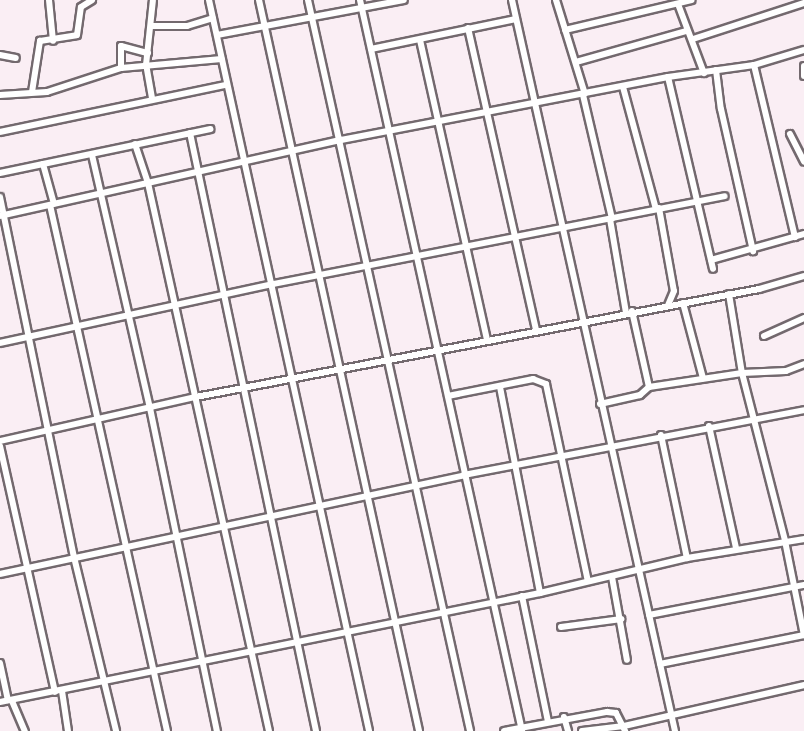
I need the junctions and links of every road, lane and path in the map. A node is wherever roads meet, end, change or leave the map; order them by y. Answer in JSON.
{"nodes":[{"id":1,"x":49,"y":0,"type":"edge"},
{"id":2,"x":92,"y":0,"type":"edge"},
{"id":3,"x":153,"y":0,"type":"edge"},
{"id":4,"x":209,"y":0,"type":"edge"},
{"id":5,"x":258,"y":0,"type":"edge"},
{"id":6,"x":308,"y":0,"type":"edge"},
{"id":7,"x":360,"y":0,"type":"edge"},
{"id":8,"x":404,"y":0,"type":"edge"},
{"id":9,"x":512,"y":0,"type":"edge"},
{"id":10,"x":692,"y":0,"type":"edge"},
{"id":11,"x":559,"y":1,"type":"edge"},
{"id":12,"x":669,"y":2,"type":"edge"},
{"id":13,"x":804,"y":3,"type":"edge"},
{"id":14,"x":678,"y":4,"type":"junction"},
{"id":15,"x":362,"y":8,"type":"junction"},
{"id":16,"x":213,"y":18,"type":"junction"},
{"id":17,"x":312,"y":18,"type":"junction"},
{"id":18,"x":516,"y":19,"type":"junction"},
{"id":19,"x":151,"y":26,"type":"junction"},
{"id":20,"x":264,"y":26,"type":"junction"},
{"id":21,"x":468,"y":28,"type":"junction"},
{"id":22,"x":565,"y":30,"type":"junction"},
{"id":23,"x":686,"y":31,"type":"junction"},
{"id":24,"x":217,"y":35,"type":"junction"},
{"id":25,"x":693,"y":39,"type":"junction"},
{"id":26,"x":420,"y":40,"type":"junction"},
{"id":27,"x":52,"y":41,"type":"junction"},
{"id":28,"x":371,"y":49,"type":"junction"},
{"id":29,"x":804,"y":50,"type":"edge"},
{"id":30,"x":148,"y":53,"type":"junction"},
{"id":31,"x":0,"y":55,"type":"edge"},
{"id":32,"x":16,"y":58,"type":"dead end"},
{"id":33,"x":222,"y":59,"type":"junction"},
{"id":34,"x":576,"y":62,"type":"junction"},
{"id":35,"x":146,"y":65,"type":"junction"},
{"id":36,"x":754,"y":65,"type":"junction"},
{"id":37,"x":804,"y":66,"type":"edge"},
{"id":38,"x":121,"y":68,"type":"junction"},
{"id":39,"x":716,"y":70,"type":"junction"},
{"id":40,"x":704,"y":73,"type":"junction"},
{"id":41,"x":804,"y":76,"type":"edge"},
{"id":42,"x":668,"y":77,"type":"junction"},
{"id":43,"x":225,"y":85,"type":"junction"},
{"id":44,"x":623,"y":87,"type":"junction"},
{"id":45,"x":32,"y":92,"type":"junction"},
{"id":46,"x":0,"y":95,"type":"edge"},
{"id":47,"x":584,"y":95,"type":"junction"},
{"id":48,"x":152,"y":98,"type":"junction"},
{"id":49,"x":536,"y":105,"type":"junction"},
{"id":50,"x":485,"y":112,"type":"junction"},
{"id":51,"x":439,"y":122,"type":"junction"},
{"id":52,"x":210,"y":129,"type":"dead end"},
{"id":53,"x":391,"y":130,"type":"junction"},
{"id":54,"x":0,"y":132,"type":"edge"},
{"id":55,"x":190,"y":133,"type":"junction"},
{"id":56,"x":790,"y":134,"type":"dead end"},
{"id":57,"x":341,"y":140,"type":"junction"},
{"id":58,"x":135,"y":144,"type":"junction"},
{"id":59,"x":293,"y":150,"type":"junction"},
{"id":60,"x":92,"y":155,"type":"junction"},
{"id":61,"x":245,"y":162,"type":"junction"},
{"id":62,"x":804,"y":162,"type":"edge"},
{"id":63,"x":43,"y":164,"type":"junction"},
{"id":64,"x":199,"y":172,"type":"junction"},
{"id":65,"x":0,"y":173,"type":"edge"},
{"id":66,"x":148,"y":183,"type":"junction"},
{"id":67,"x":101,"y":194,"type":"junction"},
{"id":68,"x":724,"y":196,"type":"dead end"},
{"id":69,"x":0,"y":197,"type":"edge"},
{"id":70,"x":698,"y":201,"type":"junction"},
{"id":71,"x":52,"y":205,"type":"junction"},
{"id":72,"x":658,"y":209,"type":"junction"},
{"id":73,"x":2,"y":215,"type":"edge"},
{"id":74,"x":611,"y":219,"type":"junction"},
{"id":75,"x":560,"y":226,"type":"junction"},
{"id":76,"x":804,"y":234,"type":"edge"},
{"id":77,"x":513,"y":237,"type":"junction"},
{"id":78,"x":795,"y":237,"type":"junction"},
{"id":79,"x":464,"y":246,"type":"junction"},
{"id":80,"x":753,"y":251,"type":"junction"},
{"id":81,"x":416,"y":257,"type":"junction"},
{"id":82,"x":711,"y":260,"type":"junction"},
{"id":83,"x":368,"y":266,"type":"junction"},
{"id":84,"x":713,"y":269,"type":"dead end"},
{"id":85,"x":321,"y":275,"type":"junction"},
{"id":86,"x":804,"y":276,"type":"edge"},
{"id":87,"x":273,"y":284,"type":"junction"},
{"id":88,"x":729,"y":294,"type":"junction"},
{"id":89,"x":224,"y":295,"type":"junction"},
{"id":90,"x":683,"y":303,"type":"junction"},
{"id":91,"x":668,"y":305,"type":"junction"},
{"id":92,"x":175,"y":306,"type":"junction"},
{"id":93,"x":629,"y":312,"type":"junction"},
{"id":94,"x":129,"y":317,"type":"junction"},
{"id":95,"x":804,"y":318,"type":"edge"},
{"id":96,"x":583,"y":321,"type":"junction"},
{"id":97,"x":79,"y":327,"type":"junction"},
{"id":98,"x":536,"y":330,"type":"junction"},
{"id":99,"x":764,"y":336,"type":"dead end"},
{"id":100,"x":28,"y":337,"type":"junction"},
{"id":101,"x":486,"y":340,"type":"junction"},
{"id":102,"x":0,"y":343,"type":"edge"},
{"id":103,"x":436,"y":349,"type":"junction"},
{"id":104,"x":389,"y":360,"type":"junction"},
{"id":105,"x":804,"y":364,"type":"edge"},
{"id":106,"x":341,"y":371,"type":"junction"},
{"id":107,"x":742,"y":373,"type":"junction"},
{"id":108,"x":704,"y":378,"type":"junction"},
{"id":109,"x":292,"y":381,"type":"junction"},
{"id":110,"x":500,"y":387,"type":"junction"},
{"id":111,"x":649,"y":387,"type":"junction"},
{"id":112,"x":244,"y":388,"type":"junction"},
{"id":113,"x":448,"y":396,"type":"junction"},
{"id":114,"x":196,"y":397,"type":"junction"},
{"id":115,"x":600,"y":404,"type":"junction"},
{"id":116,"x":150,"y":408,"type":"junction"},
{"id":117,"x":804,"y":410,"type":"edge"},
{"id":118,"x":756,"y":418,"type":"junction"},
{"id":119,"x":99,"y":420,"type":"junction"},
{"id":120,"x":709,"y":426,"type":"junction"},
{"id":121,"x":50,"y":430,"type":"junction"},
{"id":122,"x":661,"y":435,"type":"junction"},
{"id":123,"x":0,"y":441,"type":"edge"},
{"id":124,"x":0,"y":446,"type":"edge"},
{"id":125,"x":609,"y":447,"type":"junction"},
{"id":126,"x":561,"y":457,"type":"junction"},
{"id":127,"x":513,"y":465,"type":"junction"},
{"id":128,"x":464,"y":474,"type":"junction"},
{"id":129,"x":416,"y":485,"type":"junction"},
{"id":130,"x":366,"y":495,"type":"junction"},
{"id":131,"x":319,"y":505,"type":"junction"},
{"id":132,"x":271,"y":516,"type":"junction"},
{"id":133,"x":223,"y":526,"type":"junction"},
{"id":134,"x":175,"y":537,"type":"junction"},
{"id":135,"x":804,"y":539,"type":"edge"},
{"id":136,"x":785,"y":542,"type":"junction"},
{"id":137,"x":126,"y":546,"type":"junction"},
{"id":138,"x":736,"y":548,"type":"junction"},
{"id":139,"x":75,"y":557,"type":"junction"},
{"id":140,"x":687,"y":558,"type":"junction"},
{"id":141,"x":27,"y":568,"type":"junction"},
{"id":142,"x":638,"y":572,"type":"junction"},
{"id":143,"x":0,"y":574,"type":"edge"},
{"id":144,"x":612,"y":577,"type":"junction"},
{"id":145,"x":588,"y":581,"type":"junction"},
{"id":146,"x":804,"y":585,"type":"edge"},
{"id":147,"x":795,"y":587,"type":"junction"},
{"id":148,"x":540,"y":593,"type":"junction"},
{"id":149,"x":522,"y":596,"type":"junction"},
{"id":150,"x":491,"y":601,"type":"junction"},
{"id":151,"x":445,"y":612,"type":"junction"},
{"id":152,"x":649,"y":615,"type":"junction"},
{"id":153,"x":621,"y":619,"type":"junction"},
{"id":154,"x":395,"y":622,"type":"junction"},
{"id":155,"x":561,"y":627,"type":"dead end"},
{"id":156,"x":348,"y":632,"type":"junction"},
{"id":157,"x":804,"y":635,"type":"edge"},
{"id":158,"x":298,"y":643,"type":"junction"},
{"id":159,"x":251,"y":652,"type":"junction"},
{"id":160,"x":627,"y":660,"type":"dead end"},
{"id":161,"x":0,"y":663,"type":"edge"},
{"id":162,"x":202,"y":663,"type":"junction"},
{"id":163,"x":660,"y":664,"type":"junction"},
{"id":164,"x":155,"y":673,"type":"junction"},
{"id":165,"x":105,"y":683,"type":"junction"},
{"id":166,"x":804,"y":685,"type":"edge"},
{"id":167,"x":59,"y":691,"type":"junction"},
{"id":168,"x":10,"y":701,"type":"junction"},
{"id":169,"x":0,"y":702,"type":"edge"},
{"id":170,"x":670,"y":713,"type":"junction"},
{"id":171,"x":564,"y":717,"type":"junction"},
{"id":172,"x":548,"y":722,"type":"junction"},
{"id":173,"x":625,"y":728,"type":"edge"},
{"id":174,"x":521,"y":729,"type":"edge"},
{"id":175,"x":26,"y":731,"type":"edge"},
{"id":176,"x":68,"y":731,"type":"edge"},
{"id":177,"x":116,"y":731,"type":"edge"},
{"id":178,"x":167,"y":731,"type":"edge"},
{"id":179,"x":217,"y":731,"type":"edge"},
{"id":180,"x":269,"y":731,"type":"edge"},
{"id":181,"x":316,"y":731,"type":"edge"},
{"id":182,"x":369,"y":731,"type":"edge"},
{"id":183,"x":419,"y":731,"type":"edge"},
{"id":184,"x":470,"y":731,"type":"edge"},
{"id":185,"x":504,"y":731,"type":"edge"},
{"id":186,"x":568,"y":731,"type":"edge"},
{"id":187,"x":582,"y":731,"type":"edge"},
{"id":188,"x":675,"y":731,"type":"edge"}],
"edges":[{"from":1,"to":27,"type":"street"},
{"from":2,"to":27,"type":"street"},
{"from":3,"to":19,"type":"street"},
{"from":4,"to":16,"type":"street"},
{"from":5,"to":20,"type":"street"},
{"from":6,"to":17,"type":"street"},
{"from":7,"to":15,"type":"street"},
{"from":8,"to":15,"type":"street"},
{"from":9,"to":18,"type":"street"},
{"from":10,"to":14,"type":"street"},
{"from":11,"to":22,"type":"street"},
{"from":12,"to":14,"type":"street"},
{"from":12,"to":22,"type":"street"},
{"from":13,"to":25,"type":"street"},
{"from":14,"to":23,"type":"street"},
{"from":15,"to":17,"type":"street"},
{"from":15,"to":28,"type":"street"},
{"from":16,"to":19,"type":"street"},
{"from":16,"to":24,"type":"street"},
{"from":17,"to":20,"type":"street"},
{"from":17,"to":57,"type":"street"},
{"from":18,"to":21,"type":"street"},
{"from":18,"to":49,"type":"street"},
{"from":19,"to":30,"type":"street"},
{"from":20,"to":24,"type":"street"},
{"from":20,"to":59,"type":"street"},
{"from":21,"to":26,"type":"street"},
{"from":21,"to":50,"type":"street"},
{"from":22,"to":34,"type":"street"},
{"from":23,"to":25,"type":"street"},
{"from":23,"to":34,"type":"street"},
{"from":24,"to":33,"type":"street"},
{"from":25,"to":40,"type":"street"},
{"from":26,"to":28,"type":"street"},
{"from":26,"to":51,"type":"street"},
{"from":27,"to":45,"type":"street"},
{"from":28,"to":53,"type":"street"},
{"from":29,"to":36,"type":"street"},
{"from":30,"to":35,"type":"street"},
{"from":30,"to":38,"type":"street"},
{"from":31,"to":32,"type":"street"},
{"from":33,"to":35,"type":"street"},
{"from":33,"to":43,"type":"street"},
{"from":34,"to":47,"type":"street"},
{"from":35,"to":38,"type":"street"},
{"from":35,"to":48,"type":"street"},
{"from":36,"to":39,"type":"street"},
{"from":36,"to":78,"type":"street"},
{"from":37,"to":41,"type":"street"},
{"from":38,"to":45,"type":"street"},
{"from":39,"to":40,"type":"street"},
{"from":39,"to":80,"type":"street"},
{"from":40,"to":42,"type":"street"},
{"from":42,"to":44,"type":"street"},
{"from":42,"to":70,"type":"street"},
{"from":43,"to":48,"type":"street"},
{"from":43,"to":61,"type":"street"},
{"from":44,"to":47,"type":"street"},
{"from":44,"to":72,"type":"street"},
{"from":45,"to":46,"type":"street"},
{"from":47,"to":49,"type":"street"},
{"from":47,"to":74,"type":"street"},
{"from":48,"to":54,"type":"street"},
{"from":49,"to":50,"type":"street"},
{"from":49,"to":75,"type":"street"},
{"from":50,"to":51,"type":"street"},
{"from":50,"to":77,"type":"street"},
{"from":51,"to":53,"type":"street"},
{"from":51,"to":79,"type":"street"},
{"from":52,"to":55,"type":"street"},
{"from":53,"to":57,"type":"street"},
{"from":53,"to":81,"type":"street"},
{"from":55,"to":58,"type":"street"},
{"from":55,"to":64,"type":"street"},
{"from":56,"to":62,"type":"street"},
{"from":57,"to":59,"type":"street"},
{"from":57,"to":83,"type":"street"},
{"from":58,"to":60,"type":"street"},
{"from":58,"to":66,"type":"street"},
{"from":59,"to":61,"type":"street"},
{"from":59,"to":85,"type":"street"},
{"from":60,"to":63,"type":"street"},
{"from":60,"to":67,"type":"street"},
{"from":61,"to":64,"type":"street"},
{"from":61,"to":87,"type":"street"},
{"from":63,"to":65,"type":"street"},
{"from":63,"to":71,"type":"street"},
{"from":64,"to":66,"type":"street"},
{"from":64,"to":89,"type":"street"},
{"from":66,"to":67,"type":"street"},
{"from":66,"to":92,"type":"street"},
{"from":67,"to":71,"type":"street"},
{"from":67,"to":94,"type":"street"},
{"from":68,"to":70,"type":"street"},
{"from":69,"to":73,"type":"street"},
{"from":70,"to":72,"type":"street"},
{"from":70,"to":82,"type":"street"},
{"from":71,"to":73,"type":"street"},
{"from":71,"to":97,"type":"street"},
{"from":72,"to":74,"type":"street"},
{"from":72,"to":91,"type":"street"},
{"from":73,"to":100,"type":"street"},
{"from":74,"to":75,"type":"street"},
{"from":74,"to":93,"type":"street"},
{"from":75,"to":77,"type":"street"},
{"from":75,"to":96,"type":"street"},
{"from":76,"to":78,"type":"street"},
{"from":77,"to":79,"type":"street"},
{"from":77,"to":98,"type":"street"},
{"from":78,"to":80,"type":"street"},
{"from":79,"to":81,"type":"street"},
{"from":79,"to":101,"type":"street"},
{"from":80,"to":82,"type":"street"},
{"from":81,"to":83,"type":"street"},
{"from":81,"to":103,"type":"street"},
{"from":82,"to":84,"type":"street"},
{"from":83,"to":85,"type":"street"},
{"from":83,"to":104,"type":"street"},
{"from":85,"to":87,"type":"street"},
{"from":85,"to":106,"type":"street"},
{"from":86,"to":88,"type":"street"},
{"from":87,"to":89,"type":"street"},
{"from":87,"to":109,"type":"street"},
{"from":88,"to":90,"type":"street"},
{"from":88,"to":107,"type":"street"},
{"from":89,"to":92,"type":"street"},
{"from":89,"to":112,"type":"street"},
{"from":90,"to":91,"type":"street"},
{"from":90,"to":108,"type":"street"},
{"from":91,"to":93,"type":"street"},
{"from":92,"to":94,"type":"street"},
{"from":92,"to":114,"type":"street"},
{"from":93,"to":96,"type":"street"},
{"from":93,"to":111,"type":"street"},
{"from":94,"to":97,"type":"street"},
{"from":94,"to":116,"type":"street"},
{"from":95,"to":99,"type":"street"},
{"from":96,"to":98,"type":"street"},
{"from":96,"to":115,"type":"street"},
{"from":97,"to":100,"type":"street"},
{"from":97,"to":119,"type":"street"},
{"from":98,"to":101,"type":"street"},
{"from":100,"to":102,"type":"street"},
{"from":100,"to":121,"type":"street"},
{"from":101,"to":103,"type":"street"},
{"from":103,"to":104,"type":"street"},
{"from":103,"to":113,"type":"street"},
{"from":104,"to":106,"type":"street"},
{"from":104,"to":129,"type":"street"},
{"from":105,"to":107,"type":"street"},
{"from":106,"to":109,"type":"street"},
{"from":106,"to":130,"type":"street"},
{"from":107,"to":108,"type":"street"},
{"from":107,"to":118,"type":"street"},
{"from":108,"to":111,"type":"street"},
{"from":109,"to":112,"type":"street"},
{"from":109,"to":131,"type":"street"},
{"from":110,"to":113,"type":"street"},
{"from":110,"to":126,"type":"street"},
{"from":110,"to":127,"type":"street"},
{"from":111,"to":115,"type":"street"},
{"from":112,"to":114,"type":"street"},
{"from":112,"to":132,"type":"street"},
{"from":113,"to":128,"type":"street"},
{"from":114,"to":116,"type":"street"},
{"from":114,"to":133,"type":"street"},
{"from":115,"to":125,"type":"street"},
{"from":116,"to":119,"type":"street"},
{"from":116,"to":134,"type":"street"},
{"from":117,"to":118,"type":"street"},
{"from":118,"to":120,"type":"street"},
{"from":118,"to":136,"type":"street"},
{"from":119,"to":121,"type":"street"},
{"from":119,"to":137,"type":"street"},
{"from":120,"to":122,"type":"street"},
{"from":120,"to":138,"type":"street"},
{"from":121,"to":123,"type":"street"},
{"from":121,"to":139,"type":"street"},
{"from":122,"to":125,"type":"street"},
{"from":122,"to":140,"type":"street"},
{"from":124,"to":141,"type":"street"},
{"from":125,"to":126,"type":"street"},
{"from":125,"to":142,"type":"street"},
{"from":126,"to":127,"type":"street"},
{"from":126,"to":145,"type":"street"},
{"from":127,"to":128,"type":"street"},
{"from":127,"to":148,"type":"street"},
{"from":128,"to":129,"type":"street"},
{"from":128,"to":150,"type":"street"},
{"from":129,"to":130,"type":"street"},
{"from":129,"to":151,"type":"street"},
{"from":130,"to":131,"type":"street"},
{"from":130,"to":154,"type":"street"},
{"from":131,"to":132,"type":"street"},
{"from":131,"to":156,"type":"street"},
{"from":132,"to":133,"type":"street"},
{"from":132,"to":158,"type":"street"},
{"from":133,"to":134,"type":"street"},
{"from":133,"to":159,"type":"street"},
{"from":134,"to":137,"type":"street"},
{"from":134,"to":162,"type":"street"},
{"from":135,"to":136,"type":"street"},
{"from":136,"to":138,"type":"street"},
{"from":136,"to":147,"type":"street"},
{"from":137,"to":139,"type":"street"},
{"from":137,"to":164,"type":"street"},
{"from":138,"to":140,"type":"street"},
{"from":139,"to":141,"type":"street"},
{"from":139,"to":165,"type":"street"},
{"from":140,"to":142,"type":"street"},
{"from":141,"to":143,"type":"street"},
{"from":141,"to":167,"type":"street"},
{"from":142,"to":144,"type":"street"},
{"from":142,"to":152,"type":"street"},
{"from":144,"to":145,"type":"street"},
{"from":144,"to":153,"type":"street"},
{"from":145,"to":148,"type":"street"},
{"from":146,"to":147,"type":"street"},
{"from":147,"to":152,"type":"street"},
{"from":147,"to":157,"type":"street"},
{"from":148,"to":149,"type":"street"},
{"from":149,"to":150,"type":"street"},
{"from":149,"to":172,"type":"street"},
{"from":150,"to":151,"type":"street"},
{"from":150,"to":174,"type":"street"},
{"from":151,"to":154,"type":"street"},
{"from":151,"to":184,"type":"street"},
{"from":152,"to":163,"type":"street"},
{"from":153,"to":155,"type":"street"},
{"from":153,"to":160,"type":"street"},
{"from":154,"to":156,"type":"street"},
{"from":154,"to":183,"type":"street"},
{"from":156,"to":158,"type":"street"},
{"from":156,"to":182,"type":"street"},
{"from":157,"to":163,"type":"street"},
{"from":158,"to":159,"type":"street"},
{"from":158,"to":181,"type":"street"},
{"from":159,"to":162,"type":"street"},
{"from":159,"to":180,"type":"street"},
{"from":161,"to":168,"type":"street"},
{"from":162,"to":164,"type":"street"},
{"from":162,"to":179,"type":"street"},
{"from":163,"to":170,"type":"street"},
{"from":164,"to":165,"type":"street"},
{"from":164,"to":178,"type":"street"},
{"from":165,"to":167,"type":"street"},
{"from":165,"to":177,"type":"street"},
{"from":166,"to":170,"type":"street"},
{"from":167,"to":168,"type":"street"},
{"from":167,"to":176,"type":"street"},
{"from":168,"to":169,"type":"street"},
{"from":168,"to":175,"type":"street"},
{"from":170,"to":173,"type":"street"},
{"from":170,"to":188,"type":"street"},
{"from":171,"to":172,"type":"street"},
{"from":171,"to":173,"type":"street"},
{"from":171,"to":186,"type":"street"},
{"from":172,"to":174,"type":"street"},
{"from":173,"to":187,"type":"street"},
{"from":174,"to":185,"type":"street"}]}
